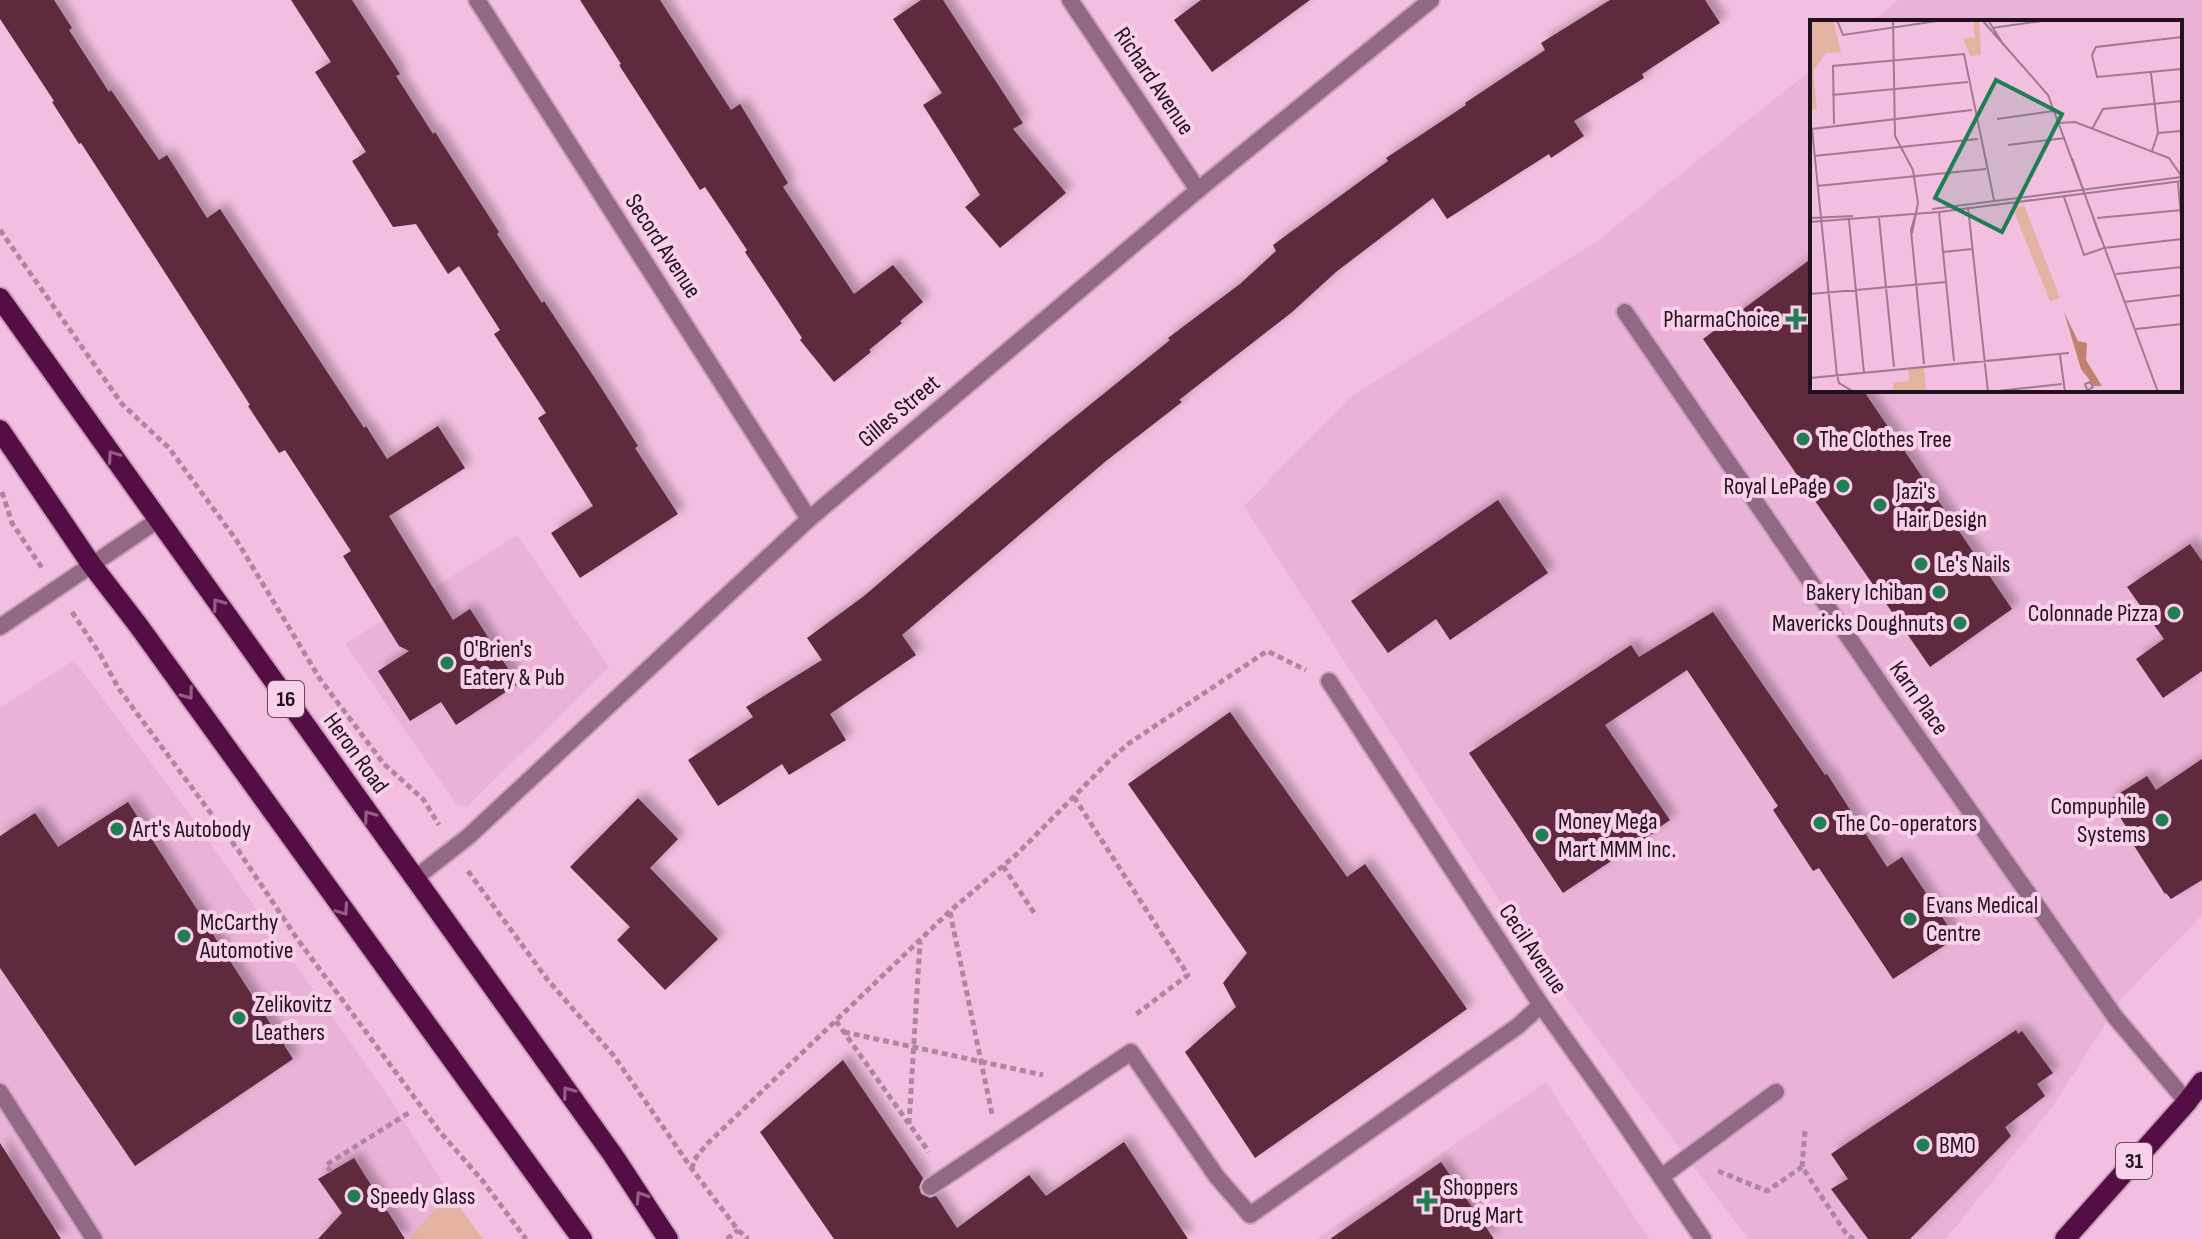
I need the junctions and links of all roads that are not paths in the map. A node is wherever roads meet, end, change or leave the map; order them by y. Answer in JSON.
{"nodes":[{"id":1,"x":477,"y":0,"type":"edge"},
{"id":2,"x":1070,"y":0,"type":"edge"},
{"id":3,"x":1431,"y":0,"type":"edge"},
{"id":4,"x":1198,"y":190,"type":"junction"},
{"id":5,"x":0,"y":298,"type":"edge"},
{"id":6,"x":1625,"y":312,"type":"dead end"},
{"id":7,"x":0,"y":430,"type":"edge"},
{"id":8,"x":809,"y":519,"type":"junction"},
{"id":9,"x":158,"y":520,"type":"junction"},
{"id":10,"x":91,"y":564,"type":"junction"},
{"id":11,"x":0,"y":627,"type":"edge"},
{"id":12,"x":1329,"y":681,"type":"road end"},
{"id":13,"x":414,"y":879,"type":"junction"},
{"id":14,"x":1541,"y":1005,"type":"junction"},
{"id":15,"x":2202,"y":1082,"type":"edge"},
{"id":16,"x":0,"y":1092,"type":"edge"},
{"id":17,"x":1776,"y":1092,"type":"dead end"},
{"id":18,"x":2187,"y":1102,"type":"junction"},
{"id":19,"x":1661,"y":1177,"type":"junction"},
{"id":20,"x":930,"y":1187,"type":"dead end"},
{"id":21,"x":94,"y":1239,"type":"edge"},
{"id":22,"x":582,"y":1239,"type":"edge"},
{"id":23,"x":668,"y":1239,"type":"edge"},
{"id":24,"x":1703,"y":1239,"type":"edge"},
{"id":25,"x":2065,"y":1239,"type":"edge"}],
"edges":[{"from":1,"to":8,"type":"street","name":"Secord Avenue"},
{"from":2,"to":4,"type":"street","name":"Richard Avenue"},
{"from":3,"to":4,"type":"street","name":"Gilles Street"},
{"from":4,"to":8,"type":"street","name":"Gilles Street"},
{"from":9,"to":5,"type":"main road","name":"Heron Road","number":"16","one_way":true},
{"from":6,"to":18,"type":"street","name":"Karn Place"},
{"from":7,"to":10,"type":"main road"},
{"from":8,"to":13,"type":"street","name":"Gilles Street"},
{"from":9,"to":10,"type":"street"},
{"from":13,"to":9,"type":"main road","name":"Heron Road","number":"16","one_way":true},
{"from":10,"to":11,"type":"street"},
{"from":10,"to":22,"type":"main road","one_way":true},
{"from":12,"to":14,"type":"street","name":"Cecil Avenue"},
{"from":23,"to":13,"type":"main road","name":"Heron Road","number":"16","one_way":true},
{"from":14,"to":19,"type":"street","name":"Cecil Avenue"},
{"from":14,"to":20,"type":"street"},
{"from":15,"to":18,"type":"main road","number":"31"},
{"from":16,"to":21,"type":"street"},
{"from":17,"to":19,"type":"street"},
{"from":18,"to":25,"type":"main road","number":"31"},
{"from":19,"to":24,"type":"street","name":"Cecil Avenue"}]}
